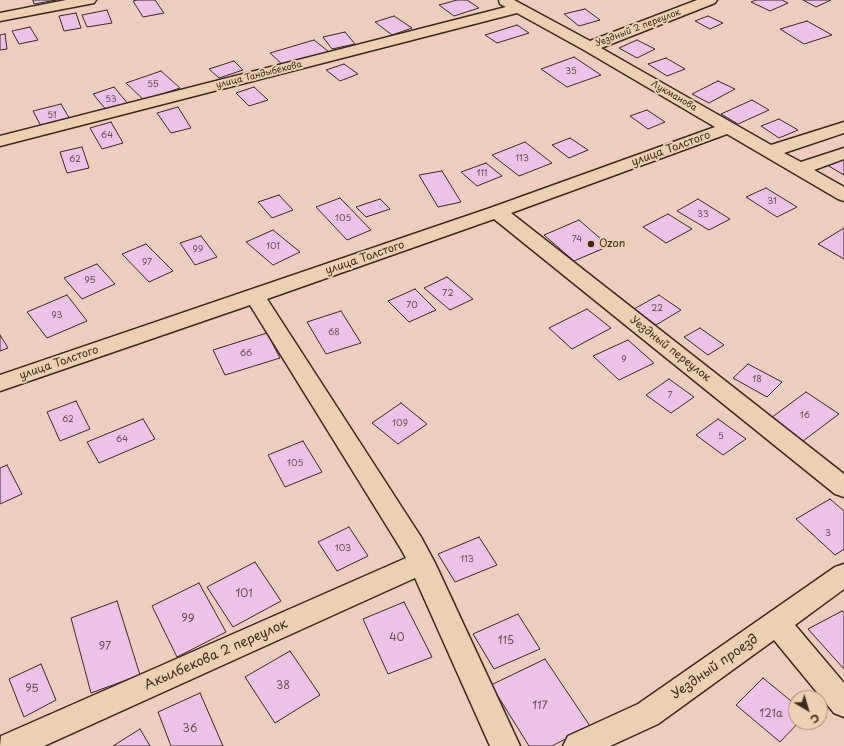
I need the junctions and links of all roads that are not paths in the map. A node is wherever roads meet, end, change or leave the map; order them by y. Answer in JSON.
{"nodes":[{"id":1,"x":90,"y":0,"type":"edge"},
{"id":2,"x":503,"y":0,"type":"edge"},
{"id":3,"x":710,"y":0,"type":"edge"},
{"id":4,"x":517,"y":9,"type":"junction"},
{"id":5,"x":0,"y":17,"type":"edge"},
{"id":6,"x":589,"y":47,"type":"junction"},
{"id":7,"x":844,"y":127,"type":"edge"},
{"id":8,"x":729,"y":128,"type":"junction"},
{"id":9,"x":0,"y":141,"type":"edge"},
{"id":10,"x":770,"y":151,"type":"junction"},
{"id":11,"x":844,"y":153,"type":"edge"},
{"id":12,"x":800,"y":168,"type":"junction"},
{"id":13,"x":844,"y":195,"type":"edge"},
{"id":14,"x":497,"y":212,"type":"junction"},
{"id":15,"x":256,"y":296,"type":"junction"},
{"id":16,"x":0,"y":383,"type":"edge"},
{"id":17,"x":844,"y":487,"type":"edge"},
{"id":18,"x":422,"y":563,"type":"junction"},
{"id":19,"x":844,"y":576,"type":"edge"},
{"id":20,"x":777,"y":623,"type":"junction"},
{"id":21,"x":844,"y":704,"type":"edge"},
{"id":22,"x":10,"y":746,"type":"edge"},
{"id":23,"x":505,"y":746,"type":"edge"},
{"id":24,"x":578,"y":746,"type":"edge"}],
"edges":[{"from":1,"to":5,"type":"street"},
{"from":2,"to":4,"type":"street","name":"Лукманова"},
{"from":3,"to":6,"type":"street","name":"Уездный 2 переулок"},
{"from":4,"to":6,"type":"street","name":"Лукманова"},
{"from":4,"to":9,"type":"street","name":"улица Тандыбекова"},
{"from":6,"to":8,"type":"street","name":"Лукманова"},
{"from":7,"to":10,"type":"street"},
{"from":8,"to":10,"type":"street","name":"Лукманова"},
{"from":8,"to":14,"type":"street","name":"улица Толстого"},
{"from":10,"to":12,"type":"street","name":"Лукманова"},
{"from":11,"to":12,"type":"street"},
{"from":12,"to":13,"type":"street","name":"Лукманова"},
{"from":14,"to":15,"type":"street","name":"улица Толстого"},
{"from":14,"to":17,"type":"street","name":"Уездный переулок"},
{"from":15,"to":16,"type":"street","name":"улица Толстого"},
{"from":15,"to":18,"type":"street"},
{"from":18,"to":22,"type":"street","name":"Акылбекова 2 переулок"},
{"from":18,"to":23,"type":"street"},
{"from":19,"to":20,"type":"street","name":"Уездный проезд"},
{"from":20,"to":21,"type":"street"},
{"from":20,"to":24,"type":"street","name":"Уездный проезд"}]}
